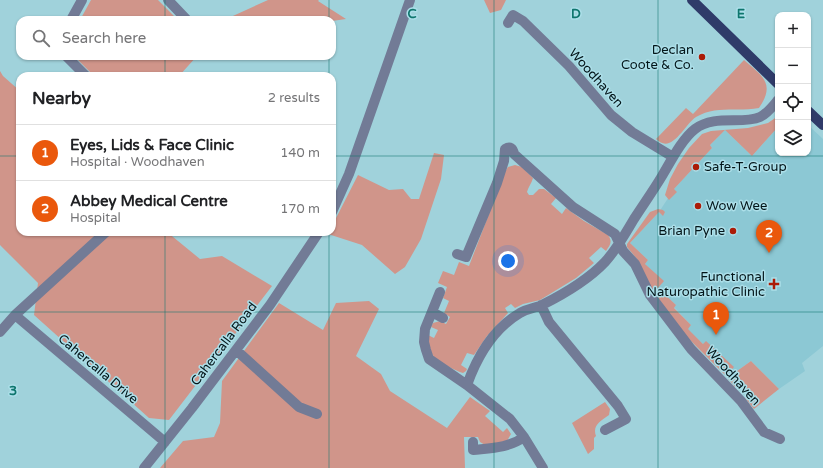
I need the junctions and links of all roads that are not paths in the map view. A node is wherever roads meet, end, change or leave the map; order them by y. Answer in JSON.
{"nodes":[{"id":1,"x":82,"y":0,"type":"edge"},
{"id":2,"x":168,"y":0,"type":"edge"},
{"id":3,"x":410,"y":0,"type":"edge"},
{"id":4,"x":692,"y":0,"type":"edge"},
{"id":5,"x":73,"y":16,"type":"edge"},
{"id":6,"x":183,"y":16,"type":"edge"},
{"id":7,"x":508,"y":23,"type":"dead end"},
{"id":8,"x":70,"y":60,"type":"edge"},
{"id":9,"x":82,"y":72,"type":"edge"},
{"id":10,"x":775,"y":81,"type":"edge"},
{"id":11,"x":775,"y":103,"type":"edge"},
{"id":12,"x":811,"y":115,"type":"edge"},
{"id":13,"x":823,"y":125,"type":"edge"},
{"id":14,"x":673,"y":157,"type":"junction"},
{"id":15,"x":336,"y":203,"type":"edge"},
{"id":16,"x":102,"y":236,"type":"edge"},
{"id":17,"x":316,"y":236,"type":"edge"},
{"id":18,"x":619,"y":244,"type":"junction"},
{"id":19,"x":457,"y":254,"type":"dead end"},
{"id":20,"x":440,"y":292,"type":"dead end"},
{"id":21,"x":541,"y":305,"type":"junction"},
{"id":22,"x":432,"y":312,"type":"junction"},
{"id":23,"x":15,"y":315,"type":"junction"},
{"id":24,"x":443,"y":318,"type":"dead end"},
{"id":25,"x":0,"y":332,"type":"edge"},
{"id":26,"x":236,"y":350,"type":"junction"},
{"id":27,"x":467,"y":385,"type":"junction"},
{"id":28,"x":318,"y":414,"type":"dead end"},
{"id":29,"x":605,"y":430,"type":"dead end"},
{"id":30,"x":524,"y":437,"type":"junction"},
{"id":31,"x":780,"y":439,"type":"dead end"},
{"id":32,"x":165,"y":442,"type":"junction"},
{"id":33,"x":473,"y":442,"type":"dead end"},
{"id":34,"x":144,"y":468,"type":"edge"},
{"id":35,"x":543,"y":468,"type":"edge"}],
"edges":[{"from":1,"to":5,"type":"street"},
{"from":2,"to":6,"type":"street"},
{"from":3,"to":15,"type":"street"},
{"from":4,"to":10,"type":"main road"},
{"from":7,"to":14,"type":"street","name":"Woodhaven"},
{"from":8,"to":9,"type":"street"},
{"from":11,"to":14,"type":"street"},
{"from":12,"to":13,"type":"main road"},
{"from":14,"to":18,"type":"street"},
{"from":16,"to":23,"type":"street"},
{"from":17,"to":26,"type":"street","name":"Cahercalla Road"},
{"from":18,"to":19,"type":"street","name":"Woodhaven"},
{"from":18,"to":21,"type":"street"},
{"from":18,"to":31,"type":"street","name":"Woodhaven"},
{"from":20,"to":22,"type":"street"},
{"from":21,"to":27,"type":"street"},
{"from":21,"to":29,"type":"street"},
{"from":22,"to":24,"type":"street"},
{"from":22,"to":27,"type":"street"},
{"from":23,"to":25,"type":"street"},
{"from":23,"to":32,"type":"street","name":"Cahercalla Drive"},
{"from":26,"to":28,"type":"street"},
{"from":26,"to":32,"type":"street","name":"Cahercalla Road"},
{"from":27,"to":30,"type":"street"},
{"from":30,"to":33,"type":"street"},
{"from":30,"to":35,"type":"street"},
{"from":32,"to":34,"type":"street","name":"Cahercalla Road"}]}
